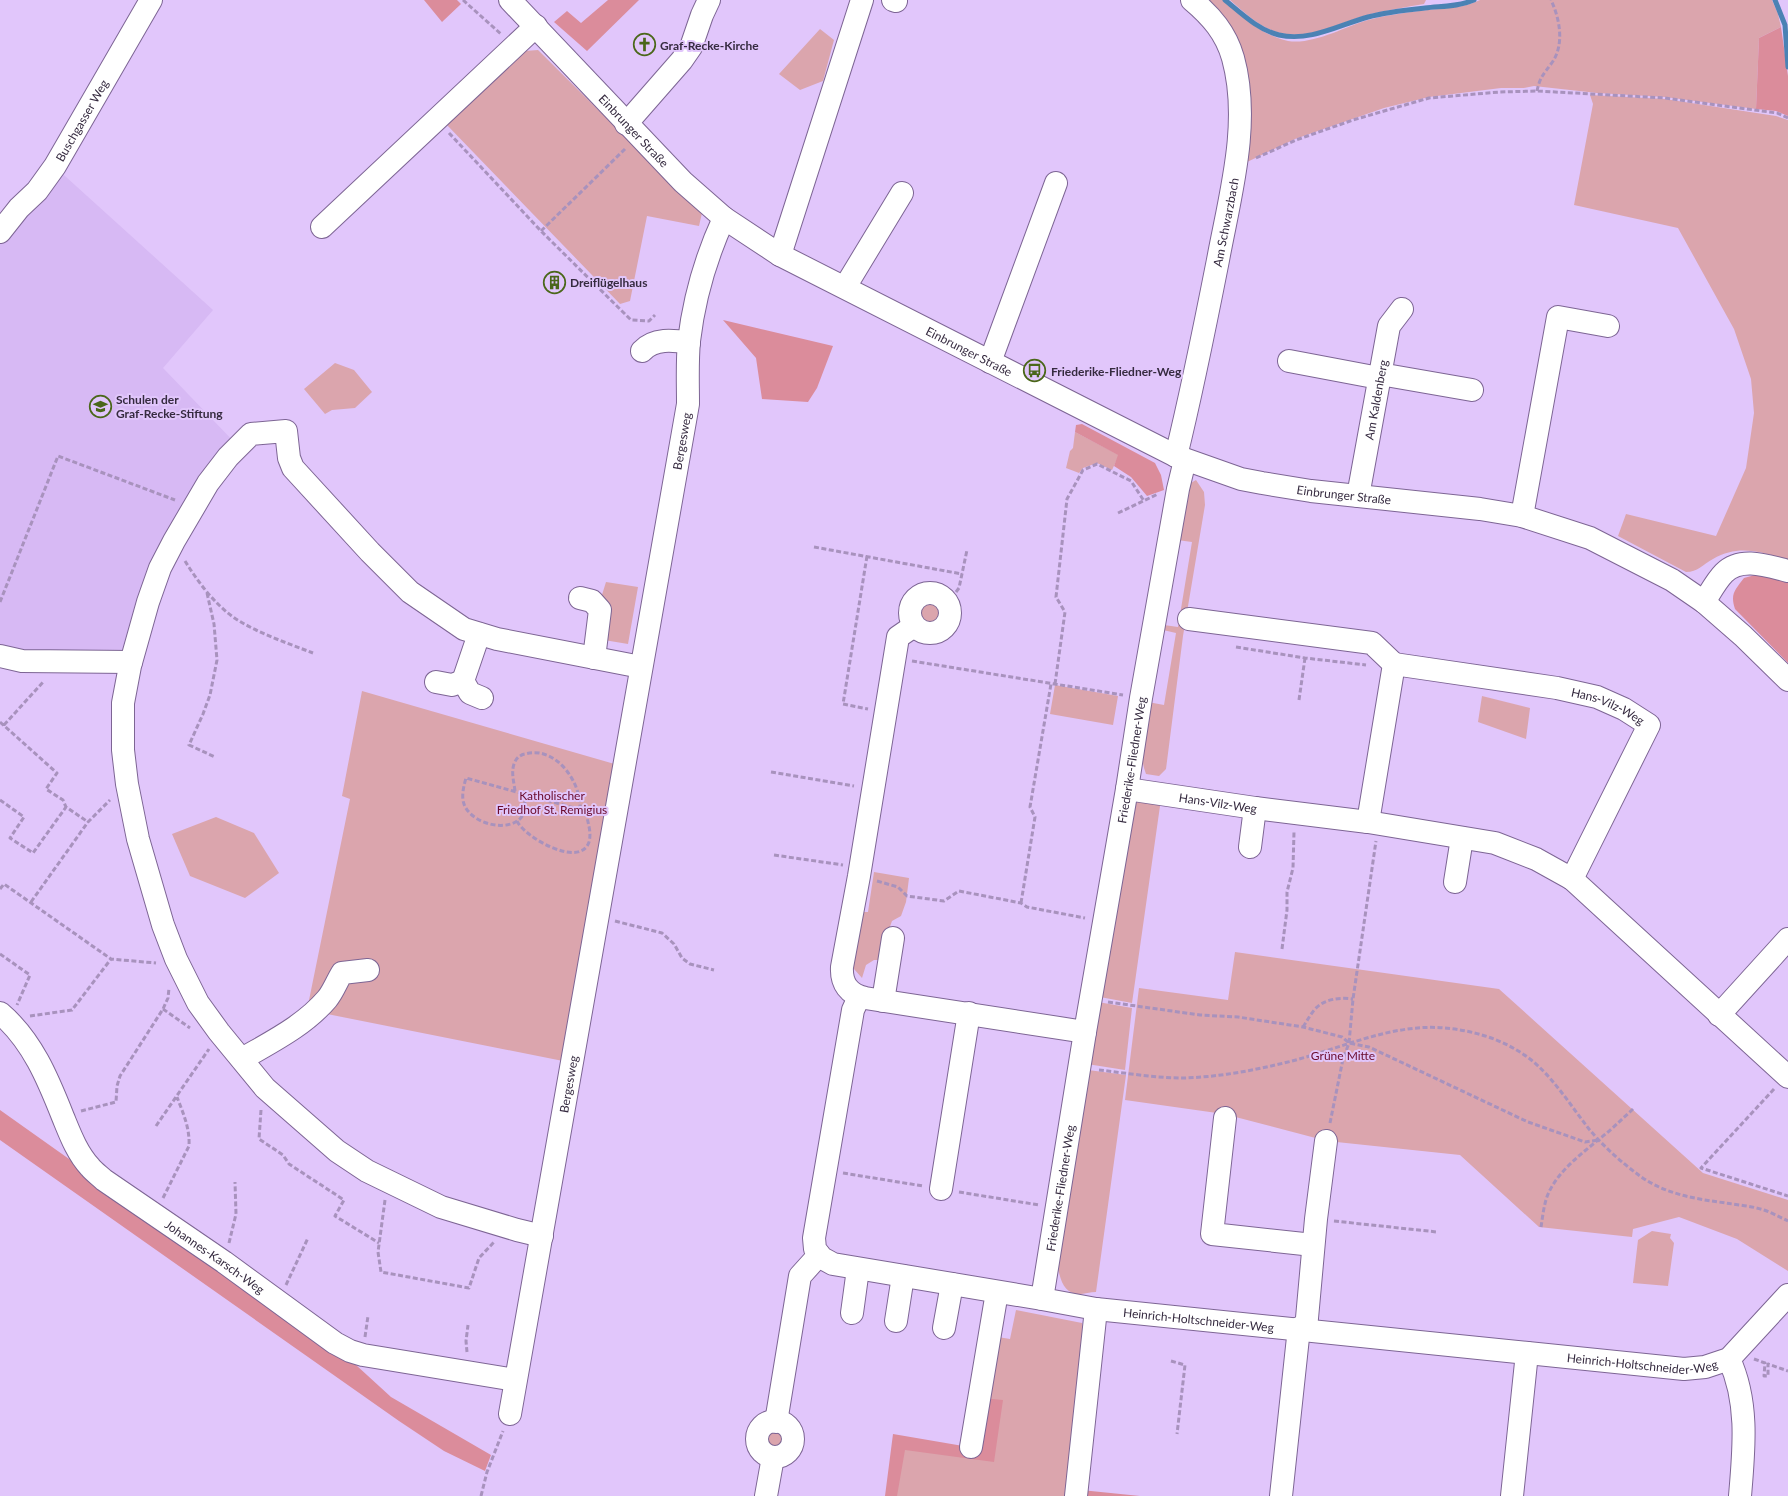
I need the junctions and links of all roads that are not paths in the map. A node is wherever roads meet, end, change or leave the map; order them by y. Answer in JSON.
{"nodes":[{"id":1,"x":151,"y":0,"type":"edge"},
{"id":2,"x":510,"y":0,"type":"edge"},
{"id":3,"x":709,"y":0,"type":"edge"},
{"id":4,"x":862,"y":0,"type":"edge"},
{"id":5,"x":1192,"y":0,"type":"edge"},
{"id":6,"x":536,"y":26,"type":"junction"},
{"id":7,"x":632,"y":130,"type":"junction"},
{"id":8,"x":1056,"y":183,"type":"dead end"},
{"id":9,"x":902,"y":193,"type":"dead end"},
{"id":10,"x":724,"y":218,"type":"junction"},
{"id":11,"x":322,"y":227,"type":"dead end"},
{"id":12,"x":0,"y":232,"type":"edge"},
{"id":13,"x":780,"y":255,"type":"junction"},
{"id":14,"x":845,"y":287,"type":"junction"},
{"id":15,"x":1402,"y":309,"type":"dead end"},
{"id":16,"x":1608,"y":326,"type":"dead end"},
{"id":17,"x":689,"y":343,"type":"junction"},
{"id":18,"x":642,"y":351,"type":"dead end"},
{"id":19,"x":1289,"y":361,"type":"dead end"},
{"id":20,"x":990,"y":362,"type":"junction"},
{"id":21,"x":1380,"y":376,"type":"junction"},
{"id":22,"x":1472,"y":390,"type":"dead end"},
{"id":23,"x":1180,"y":458,"type":"junction"},
{"id":24,"x":1358,"y":496,"type":"junction"},
{"id":25,"x":1522,"y":516,"type":"junction"},
{"id":26,"x":1788,"y":571,"type":"edge"},
{"id":27,"x":580,"y":598,"type":"dead end"},
{"id":28,"x":1704,"y":602,"type":"junction"},
{"id":29,"x":947,"y":604,"type":"road end"},
{"id":30,"x":1189,"y":619,"type":"dead end"},
{"id":31,"x":479,"y":634,"type":"junction"},
{"id":32,"x":0,"y":656,"type":"edge"},
{"id":33,"x":594,"y":658,"type":"junction"},
{"id":34,"x":130,"y":662,"type":"junction"},
{"id":35,"x":1394,"y":664,"type":"junction"},
{"id":36,"x":641,"y":667,"type":"junction"},
{"id":37,"x":1788,"y":680,"type":"edge"},
{"id":38,"x":463,"y":681,"type":"junction"},
{"id":39,"x":436,"y":682,"type":"dead end"},
{"id":40,"x":482,"y":698,"type":"dead end"},
{"id":41,"x":1128,"y":789,"type":"junction"},
{"id":42,"x":1255,"y":808,"type":"junction"},
{"id":43,"x":1373,"y":823,"type":"junction"},
{"id":44,"x":1462,"y":838,"type":"junction"},
{"id":45,"x":1250,"y":847,"type":"dead end"},
{"id":46,"x":1572,"y":879,"type":"junction"},
{"id":47,"x":1455,"y":882,"type":"dead end"},
{"id":48,"x":893,"y":938,"type":"dead end"},
{"id":49,"x":1788,"y":939,"type":"edge"},
{"id":50,"x":368,"y":970,"type":"dead end"},
{"id":51,"x":859,"y":996,"type":"junction"},
{"id":52,"x":883,"y":1000,"type":"junction"},
{"id":53,"x":969,"y":1013,"type":"junction"},
{"id":54,"x":1719,"y":1015,"type":"junction"},
{"id":55,"x":8,"y":1016,"type":"edge"},
{"id":56,"x":1085,"y":1032,"type":"junction"},
{"id":57,"x":242,"y":1059,"type":"junction"},
{"id":58,"x":1787,"y":1076,"type":"edge"},
{"id":59,"x":1225,"y":1118,"type":"dead end"},
{"id":60,"x":1326,"y":1141,"type":"road end"},
{"id":61,"x":941,"y":1189,"type":"dead end"},
{"id":62,"x":542,"y":1236,"type":"junction"},
{"id":63,"x":1313,"y":1245,"type":"junction"},
{"id":64,"x":819,"y":1255,"type":"junction"},
{"id":65,"x":858,"y":1269,"type":"junction"},
{"id":66,"x":903,"y":1276,"type":"junction"},
{"id":67,"x":952,"y":1284,"type":"junction"},
{"id":68,"x":997,"y":1292,"type":"junction"},
{"id":69,"x":1788,"y":1295,"type":"edge"},
{"id":70,"x":1042,"y":1299,"type":"junction"},
{"id":71,"x":1096,"y":1309,"type":"junction"},
{"id":72,"x":852,"y":1313,"type":"dead end"},
{"id":73,"x":896,"y":1320,"type":"dead end"},
{"id":74,"x":944,"y":1328,"type":"dead end"},
{"id":75,"x":1303,"y":1329,"type":"junction"},
{"id":76,"x":1528,"y":1353,"type":"junction"},
{"id":77,"x":1732,"y":1355,"type":"junction"},
{"id":78,"x":515,"y":1380,"type":"junction"},
{"id":79,"x":510,"y":1414,"type":"road end"},
{"id":80,"x":971,"y":1446,"type":"dead end"},
{"id":81,"x":766,"y":1496,"type":"edge"},
{"id":82,"x":1076,"y":1496,"type":"edge"},
{"id":83,"x":1281,"y":1496,"type":"edge"},
{"id":84,"x":1512,"y":1496,"type":"edge"},
{"id":85,"x":1740,"y":1496,"type":"edge"}],
"edges":[{"from":1,"to":12,"type":"street","name":"Buschgasser Weg"},
{"from":2,"to":6,"type":"street","name":"Einbrunger Straße"},
{"from":3,"to":7,"type":"street"},
{"from":4,"to":13,"type":"street"},
{"from":5,"to":23,"type":"street","name":"Am Schwarzbach"},
{"from":6,"to":7,"type":"street","name":"Einbrunger Straße"},
{"from":6,"to":11,"type":"street"},
{"from":7,"to":10,"type":"street","name":"Einbrunger Straße"},
{"from":8,"to":20,"type":"street"},
{"from":9,"to":14,"type":"street"},
{"from":10,"to":13,"type":"street","name":"Einbrunger Straße"},
{"from":10,"to":17,"type":"street","name":"Bergesweg"},
{"from":13,"to":14,"type":"street","name":"Einbrunger Straße"},
{"from":14,"to":20,"type":"street","name":"Einbrunger Straße"},
{"from":15,"to":21,"type":"street","name":"Am Kaldenberg"},
{"from":16,"to":25,"type":"street"},
{"from":17,"to":18,"type":"street"},
{"from":17,"to":36,"type":"street","name":"Bergesweg"},
{"from":19,"to":21,"type":"street"},
{"from":20,"to":23,"type":"street","name":"Einbrunger Straße"},
{"from":21,"to":22,"type":"street"},
{"from":21,"to":24,"type":"street","name":"Am Kaldenberg"},
{"from":23,"to":24,"type":"street","name":"Einbrunger Straße"},
{"from":23,"to":41,"type":"street","name":"Friederike-Fliedner-Weg"},
{"from":24,"to":25,"type":"street","name":"Einbrunger Straße"},
{"from":25,"to":28,"type":"street","name":"Einbrunger Straße"},
{"from":26,"to":28,"type":"street"},
{"from":27,"to":33,"type":"street"},
{"from":28,"to":37,"type":"street","name":"Einbrunger Straße"},
{"from":29,"to":51,"type":"street"},
{"from":30,"to":35,"type":"street"},
{"from":31,"to":33,"type":"street"},
{"from":31,"to":34,"type":"street"},
{"from":31,"to":38,"type":"street"},
{"from":32,"to":34,"type":"street"},
{"from":33,"to":36,"type":"street"},
{"from":34,"to":57,"type":"street"},
{"from":35,"to":43,"type":"street"},
{"from":35,"to":46,"type":"street","name":"Hans-Vilz-Weg"},
{"from":36,"to":62,"type":"street","name":"Bergesweg"},
{"from":38,"to":39,"type":"street"},
{"from":38,"to":40,"type":"street"},
{"from":41,"to":42,"type":"street","name":"Hans-Vilz-Weg"},
{"from":41,"to":56,"type":"street","name":"Friederike-Fliedner-Weg"},
{"from":42,"to":43,"type":"street","name":"Hans-Vilz-Weg"},
{"from":42,"to":45,"type":"street"},
{"from":43,"to":44,"type":"street","name":"Hans-Vilz-Weg"},
{"from":44,"to":46,"type":"street","name":"Hans-Vilz-Weg"},
{"from":44,"to":47,"type":"street"},
{"from":46,"to":54,"type":"street","name":"Hans-Vilz-Weg"},
{"from":48,"to":52,"type":"street"},
{"from":49,"to":54,"type":"street"},
{"from":50,"to":57,"type":"street"},
{"from":51,"to":52,"type":"street"},
{"from":51,"to":64,"type":"street"},
{"from":52,"to":53,"type":"street"},
{"from":53,"to":56,"type":"street"},
{"from":53,"to":61,"type":"street"},
{"from":54,"to":58,"type":"street","name":"Hans-Vilz-Weg"},
{"from":55,"to":78,"type":"street","name":"Johannes-Karsch-Weg"},
{"from":56,"to":70,"type":"street","name":"Friederike-Fliedner-Weg"},
{"from":57,"to":62,"type":"street"},
{"from":59,"to":63,"type":"street"},
{"from":60,"to":63,"type":"street"},
{"from":62,"to":78,"type":"street","name":"Bergesweg"},
{"from":63,"to":75,"type":"street"},
{"from":64,"to":65,"type":"street"},
{"from":64,"to":81,"type":"street"},
{"from":65,"to":66,"type":"street"},
{"from":65,"to":72,"type":"street"},
{"from":66,"to":67,"type":"street"},
{"from":66,"to":73,"type":"street"},
{"from":67,"to":68,"type":"street"},
{"from":67,"to":74,"type":"street"},
{"from":68,"to":70,"type":"street"},
{"from":68,"to":80,"type":"street"},
{"from":69,"to":77,"type":"street","name":"Heinrich-Holtschneider-Weg"},
{"from":70,"to":71,"type":"street","name":"Heinrich-Holtschneider-Weg"},
{"from":71,"to":75,"type":"street","name":"Heinrich-Holtschneider-Weg"},
{"from":71,"to":82,"type":"street"},
{"from":75,"to":76,"type":"street","name":"Heinrich-Holtschneider-Weg"},
{"from":75,"to":83,"type":"street"},
{"from":76,"to":77,"type":"street","name":"Heinrich-Holtschneider-Weg"},
{"from":76,"to":84,"type":"street"},
{"from":77,"to":85,"type":"street"},
{"from":78,"to":79,"type":"street","name":"Bergesweg"}]}
